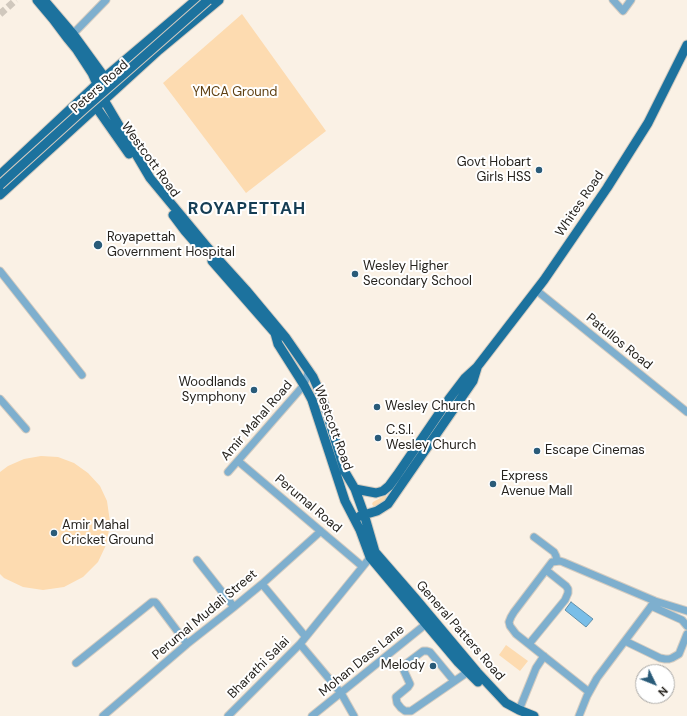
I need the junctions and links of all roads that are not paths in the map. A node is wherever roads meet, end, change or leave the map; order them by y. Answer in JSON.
{"nodes":[{"id":1,"x":37,"y":0,"type":"edge"},
{"id":2,"x":44,"y":0,"type":"edge"},
{"id":3,"x":106,"y":0,"type":"edge"},
{"id":4,"x":196,"y":0,"type":"edge"},
{"id":5,"x":208,"y":0,"type":"edge"},
{"id":6,"x":219,"y":0,"type":"edge"},
{"id":7,"x":613,"y":0,"type":"edge"},
{"id":8,"x":631,"y":0,"type":"edge"},
{"id":9,"x":70,"y":36,"type":"junction"},
{"id":10,"x":687,"y":45,"type":"edge"},
{"id":11,"x":105,"y":78,"type":"junction"},
{"id":12,"x":97,"y":84,"type":"junction"},
{"id":13,"x":104,"y":100,"type":"junction"},
{"id":14,"x":96,"y":107,"type":"junction"},
{"id":15,"x":0,"y":174,"type":"edge"},
{"id":16,"x":5,"y":186,"type":"edge"},
{"id":17,"x":0,"y":195,"type":"edge"},
{"id":18,"x":0,"y":271,"type":"edge"},
{"id":19,"x":536,"y":290,"type":"junction"},
{"id":20,"x":477,"y":367,"type":"junction"},
{"id":21,"x":309,"y":370,"type":"junction"},
{"id":22,"x":82,"y":375,"type":"dead end"},
{"id":23,"x":304,"y":385,"type":"junction"},
{"id":24,"x":0,"y":398,"type":"edge"},
{"id":25,"x":687,"y":412,"type":"edge"},
{"id":26,"x":26,"y":429,"type":"dead end"},
{"id":27,"x":238,"y":461,"type":"junction"},
{"id":28,"x":228,"y":472,"type":"dead end"},
{"id":29,"x":354,"y":489,"type":"junction"},
{"id":30,"x":364,"y":514,"type":"junction"},
{"id":31,"x":354,"y":518,"type":"junction"},
{"id":32,"x":321,"y":530,"type":"junction"},
{"id":33,"x":534,"y":536,"type":"dead end"},
{"id":34,"x":372,"y":554,"type":"junction"},
{"id":35,"x":197,"y":560,"type":"dead end"},
{"id":36,"x":557,"y":561,"type":"junction"},
{"id":37,"x":362,"y":566,"type":"junction"},
{"id":38,"x":546,"y":570,"type":"junction"},
{"id":39,"x":262,"y":584,"type":"junction"},
{"id":40,"x":653,"y":603,"type":"junction"},
{"id":41,"x":234,"y":607,"type":"junction"},
{"id":42,"x":687,"y":611,"type":"edge"},
{"id":43,"x":426,"y":624,"type":"junction"},
{"id":44,"x":687,"y":626,"type":"edge"},
{"id":45,"x":687,"y":634,"type":"edge"},
{"id":46,"x":305,"y":636,"type":"junction"},
{"id":47,"x":625,"y":641,"type":"junction"},
{"id":48,"x":187,"y":644,"type":"junction"},
{"id":49,"x":300,"y":644,"type":"junction"},
{"id":50,"x":529,"y":644,"type":"junction"},
{"id":51,"x":544,"y":656,"type":"junction"},
{"id":52,"x":76,"y":663,"type":"dead end"},
{"id":53,"x":468,"y":672,"type":"junction"},
{"id":54,"x":454,"y":681,"type":"junction"},
{"id":55,"x":588,"y":692,"type":"junction"},
{"id":56,"x":341,"y":693,"type":"junction"},
{"id":57,"x":519,"y":713,"type":"edge"},
{"id":58,"x":103,"y":716,"type":"edge"},
{"id":59,"x":228,"y":716,"type":"edge"},
{"id":60,"x":312,"y":716,"type":"edge"},
{"id":61,"x":354,"y":716,"type":"edge"},
{"id":62,"x":534,"y":716,"type":"edge"},
{"id":63,"x":579,"y":716,"type":"edge"}],
"edges":[{"from":1,"to":9,"type":"main road"},
{"from":2,"to":9,"type":"main road"},
{"from":3,"to":9,"type":"street"},
{"from":4,"to":11,"type":"main road","name":"Peters Road"},
{"from":5,"to":16,"type":"main road","bridge":true},
{"from":6,"to":13,"type":"main road","name":"Peters Road"},
{"from":7,"to":8,"type":"street"},
{"from":9,"to":11,"type":"main road"},
{"from":9,"to":12,"type":"main road"},
{"from":10,"to":19,"type":"main road","name":"Whites Road"},
{"from":11,"to":12,"type":"main road","name":"Peters Road"},
{"from":11,"to":13,"type":"main road"},
{"from":12,"to":14,"type":"main road"},
{"from":12,"to":15,"type":"main road","name":"Peters Road"},
{"from":13,"to":14,"type":"main road","name":"Peters Road"},
{"from":13,"to":21,"type":"main road","name":"Westcott Road"},
{"from":14,"to":16,"type":"main road","name":"Peters Road"},
{"from":14,"to":23,"type":"main road","name":"Westcott Road"},
{"from":15,"to":16,"type":"street"},
{"from":16,"to":17,"type":"main road","name":"Peters Road"},
{"from":18,"to":22,"type":"street"},
{"from":19,"to":20,"type":"main road","name":"Whites Road"},
{"from":19,"to":25,"type":"street","name":"Patullos Road"},
{"from":20,"to":29,"type":"main road","name":"Whites Road"},
{"from":20,"to":30,"type":"main road","name":"Whites Road"},
{"from":21,"to":23,"type":"street"},
{"from":21,"to":29,"type":"main road","name":"Westcott Road"},
{"from":23,"to":27,"type":"street","name":"Amir Mahal Road"},
{"from":23,"to":31,"type":"main road","name":"Westcott Road"},
{"from":24,"to":26,"type":"street"},
{"from":27,"to":28,"type":"street","name":"Amir Mahal Road"},
{"from":27,"to":32,"type":"street","name":"Perumal Road"},
{"from":29,"to":30,"type":"main road","name":"Westcott Road"},
{"from":30,"to":31,"type":"main road"},
{"from":30,"to":34,"type":"main road","name":"Westcott Road"},
{"from":31,"to":34,"type":"main road","name":"Westcott Road"},
{"from":32,"to":37,"type":"street","name":"Perumal Road"},
{"from":32,"to":39,"type":"street","name":"Perumal Mudali Street"},
{"from":33,"to":36,"type":"street"},
{"from":34,"to":37,"type":"street","name":"Bharathi Salai"},
{"from":34,"to":43,"type":"main road","name":"General Patters Road"},
{"from":34,"to":57,"type":"main road","name":"General Patters Road"},
{"from":35,"to":41,"type":"street"},
{"from":36,"to":38,"type":"street"},
{"from":36,"to":40,"type":"street"},
{"from":37,"to":46,"type":"street","name":"Bharathi Salai"},
{"from":38,"to":50,"type":"street"},
{"from":38,"to":50,"type":"street"},
{"from":39,"to":41,"type":"street","name":"Perumal Mudali Street"},
{"from":39,"to":46,"type":"street"},
{"from":40,"to":42,"type":"street"},
{"from":40,"to":44,"type":"street"},
{"from":40,"to":47,"type":"street"},
{"from":41,"to":48,"type":"street","name":"Perumal Mudali Street"},
{"from":43,"to":53,"type":"main road","name":"General Patters Road"},
{"from":43,"to":56,"type":"street","name":"Mohan Dass Lane"},
{"from":45,"to":47,"type":"street"},
{"from":46,"to":49,"type":"street","name":"Bharathi Salai"},
{"from":47,"to":55,"type":"street"},
{"from":48,"to":52,"type":"street"},
{"from":48,"to":58,"type":"street","name":"Perumal Mudali Street"},
{"from":49,"to":56,"type":"street"},
{"from":49,"to":59,"type":"street","name":"Bharathi Salai"},
{"from":50,"to":51,"type":"street"},
{"from":51,"to":55,"type":"street"},
{"from":51,"to":57,"type":"street"},
{"from":53,"to":54,"type":"street"},
{"from":53,"to":57,"type":"main road","name":"General Patters Road"},
{"from":54,"to":54,"type":"street"},
{"from":55,"to":63,"type":"street"},
{"from":56,"to":60,"type":"street","name":"Mohan Dass Lane"},
{"from":56,"to":61,"type":"street"},
{"from":57,"to":62,"type":"main road","name":"General Patters Road"}]}
